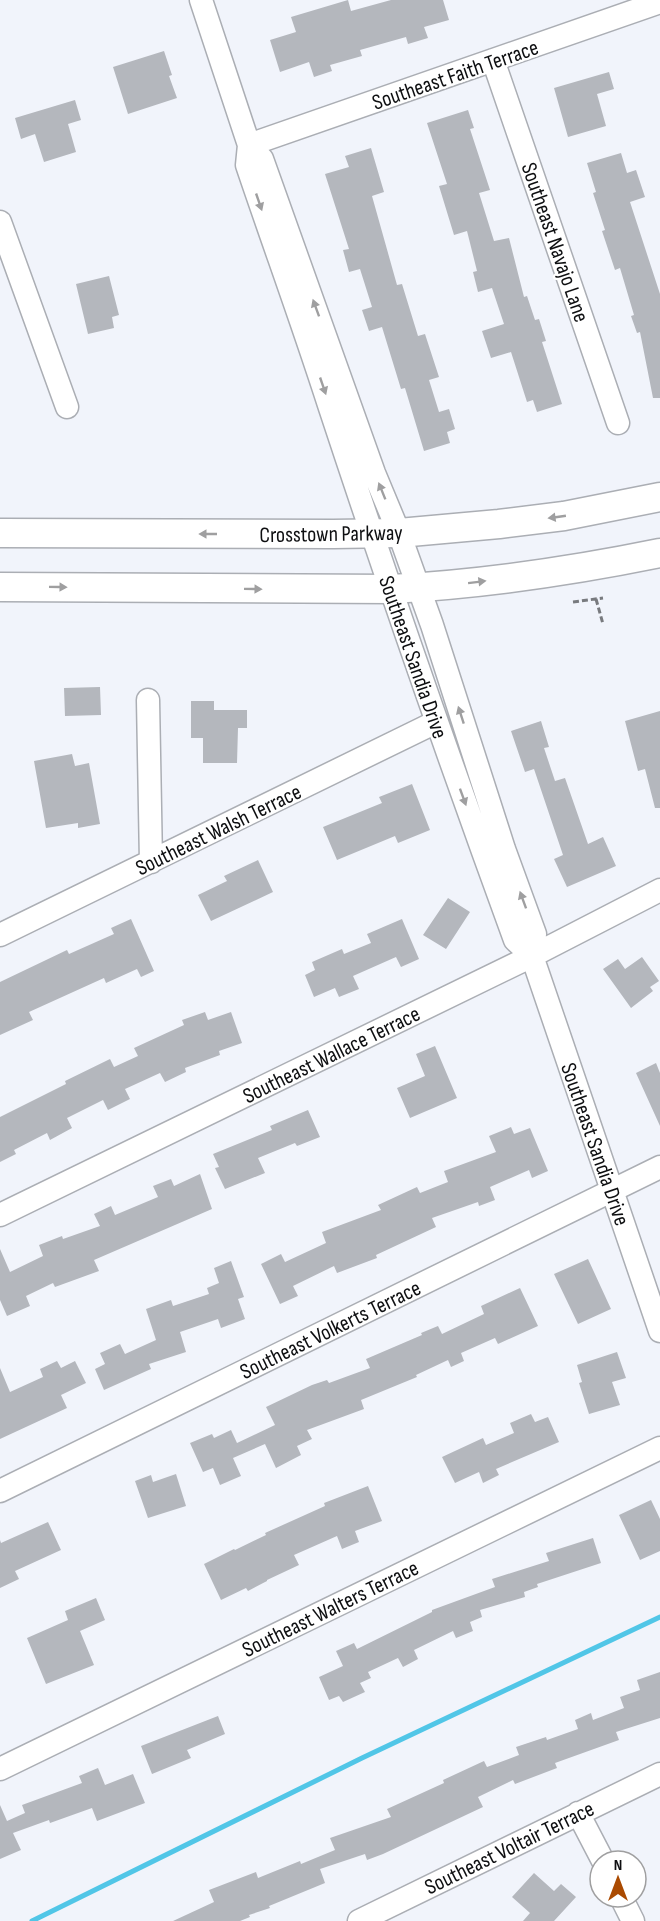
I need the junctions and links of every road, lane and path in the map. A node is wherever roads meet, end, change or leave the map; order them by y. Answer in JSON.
{"nodes":[{"id":1,"x":201,"y":0,"type":"edge"},
{"id":2,"x":660,"y":2,"type":"edge"},
{"id":3,"x":493,"y":60,"type":"junction"},
{"id":4,"x":249,"y":145,"type":"junction"},
{"id":5,"x":1,"y":231,"type":"edge"},
{"id":6,"x":67,"y":407,"type":"dead end"},
{"id":7,"x":618,"y":423,"type":"dead end"},
{"id":8,"x":660,"y":497,"type":"edge"},
{"id":9,"x":0,"y":533,"type":"edge"},
{"id":10,"x":385,"y":533,"type":"junction"},
{"id":11,"x":660,"y":553,"type":"edge"},
{"id":12,"x":0,"y":587,"type":"edge"},
{"id":13,"x":405,"y":588,"type":"junction"},
{"id":14,"x":603,"y":598,"type":"dead end"},
{"id":15,"x":596,"y":599,"type":"junction"},
{"id":16,"x":573,"y":602,"type":"dead end"},
{"id":17,"x":603,"y":624,"type":"dead end"},
{"id":18,"x":148,"y":700,"type":"dead end"},
{"id":19,"x":436,"y":722,"type":"junction"},
{"id":20,"x":151,"y":862,"type":"junction"},
{"id":21,"x":660,"y":890,"type":"edge"},
{"id":22,"x":0,"y":935,"type":"edge"},
{"id":23,"x":532,"y":956,"type":"junction"},
{"id":24,"x":660,"y":1167,"type":"edge"},
{"id":25,"x":611,"y":1190,"type":"junction"},
{"id":26,"x":0,"y":1215,"type":"edge"},
{"id":27,"x":660,"y":1332,"type":"edge"},
{"id":28,"x":660,"y":1448,"type":"edge"},
{"id":29,"x":0,"y":1491,"type":"edge"},
{"id":30,"x":0,"y":1769,"type":"edge"},
{"id":31,"x":660,"y":1774,"type":"edge"},
{"id":32,"x":578,"y":1813,"type":"junction"},
{"id":33,"x":597,"y":1849,"type":"edge"},
{"id":34,"x":359,"y":1921,"type":"edge"}],
"edges":[{"from":1,"to":4,"type":"street","name":"Southeast Sandia Drive"},
{"from":2,"to":3,"type":"street","name":"Southeast Faith Terrace"},
{"from":3,"to":4,"type":"street","name":"Southeast Faith Terrace"},
{"from":3,"to":7,"type":"street","name":"Southeast Navajo Lane"},
{"from":4,"to":10,"type":"street","name":"Southeast Sandia Drive"},
{"from":5,"to":6,"type":"street"},
{"from":8,"to":10,"type":"main road","name":"Crosstown Parkway","one_way":true},
{"from":10,"to":9,"type":"main road","name":"Crosstown Parkway","one_way":true},
{"from":10,"to":13,"type":"street","name":"Southeast Sandia Drive"},
{"from":13,"to":11,"type":"main road","one_way":true},
{"from":12,"to":13,"type":"main road","one_way":true},
{"from":13,"to":19,"type":"street","name":"Southeast Sandia Drive"},
{"from":23,"to":13,"type":"street","name":"Southeast Sandia Drive","one_way":true},
{"from":14,"to":15,"type":"path"},
{"from":15,"to":16,"type":"path"},
{"from":15,"to":17,"type":"path"},
{"from":18,"to":20,"type":"street"},
{"from":19,"to":20,"type":"street","name":"Southeast Walsh Terrace"},
{"from":19,"to":23,"type":"street","name":"Southeast Sandia Drive","one_way":true},
{"from":20,"to":22,"type":"street","name":"Southeast Walsh Terrace"},
{"from":21,"to":23,"type":"street","name":"Southeast Wallace Terrace"},
{"from":23,"to":25,"type":"street","name":"Southeast Sandia Drive"},
{"from":23,"to":26,"type":"street","name":"Southeast Wallace Terrace"},
{"from":24,"to":25,"type":"street","name":"Southeast Volkerts Terrace"},
{"from":25,"to":27,"type":"street","name":"Southeast Sandia Drive"},
{"from":25,"to":29,"type":"street","name":"Southeast Volkerts Terrace"},
{"from":28,"to":30,"type":"street","name":"Southeast Walters Terrace"},
{"from":31,"to":32,"type":"street","name":"Southeast Voltair Terrace"},
{"from":32,"to":33,"type":"street"},
{"from":32,"to":34,"type":"street","name":"Southeast Voltair Terrace"}]}
